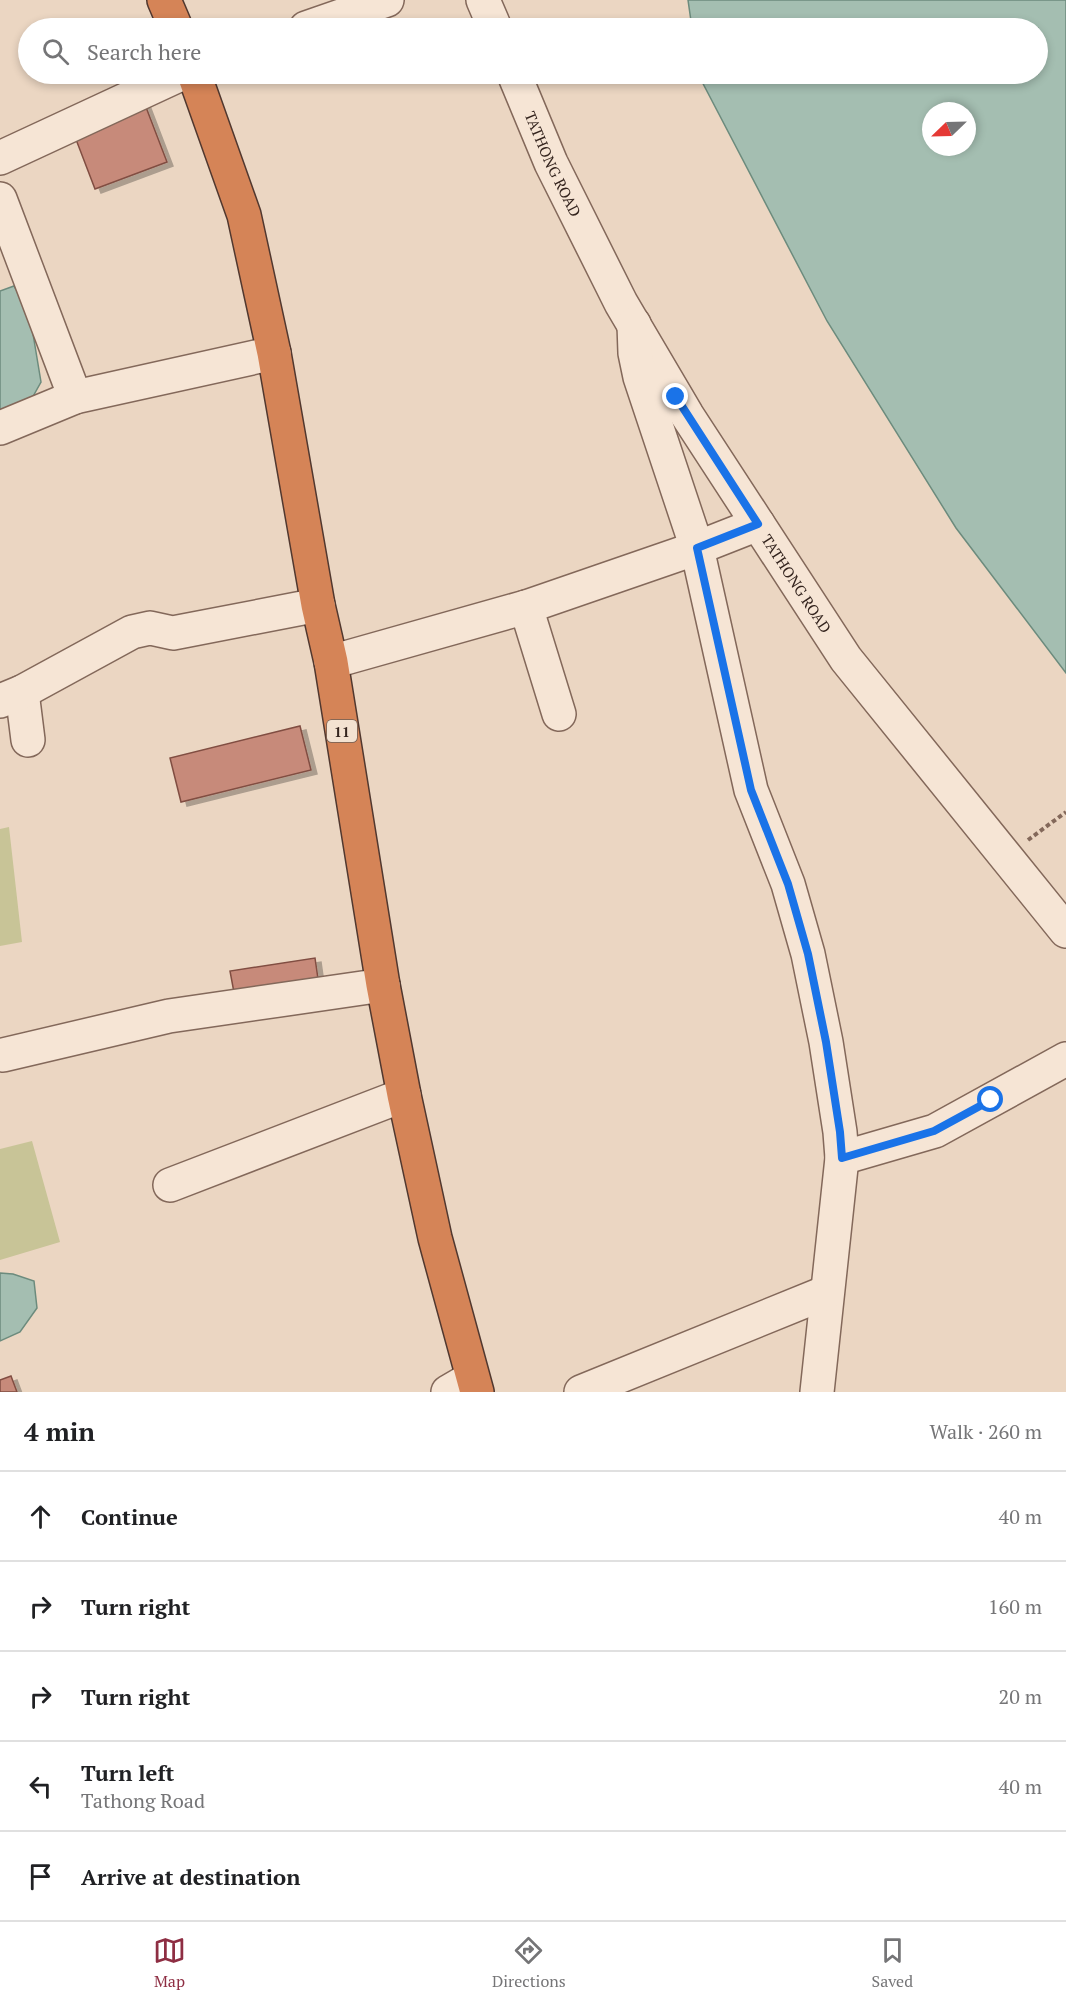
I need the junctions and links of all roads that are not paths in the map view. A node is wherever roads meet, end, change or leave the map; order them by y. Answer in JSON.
{"nodes":[{"id":1,"x":164,"y":0,"type":"edge"},
{"id":2,"x":387,"y":0,"type":"edge"},
{"id":3,"x":483,"y":0,"type":"edge"},
{"id":4,"x":172,"y":18,"type":"edge"},
{"id":5,"x":335,"y":18,"type":"edge"},
{"id":6,"x":491,"y":18,"type":"edge"},
{"id":7,"x":159,"y":84,"type":"edge"},
{"id":8,"x":198,"y":84,"type":"edge"},
{"id":9,"x":518,"y":84,"type":"edge"},
{"id":10,"x":0,"y":158,"type":"edge"},
{"id":11,"x":0,"y":199,"type":"edge"},
{"id":12,"x":634,"y":324,"type":"junction"},
{"id":13,"x":274,"y":353,"type":"junction"},
{"id":14,"x":75,"y":398,"type":"junction"},
{"id":15,"x":0,"y":428,"type":"edge"},
{"id":16,"x":758,"y":524,"type":"junction"},
{"id":17,"x":697,"y":548,"type":"junction"},
{"id":18,"x":318,"y":605,"type":"junction"},
{"id":19,"x":526,"y":607,"type":"junction"},
{"id":20,"x":331,"y":662,"type":"junction"},
{"id":21,"x":11,"y":697,"type":"edge"},
{"id":22,"x":559,"y":714,"type":"dead end"},
{"id":23,"x":28,"y":740,"type":"dead end"},
{"id":24,"x":1066,"y":931,"type":"edge"},
{"id":25,"x":383,"y":985,"type":"junction"},
{"id":26,"x":3,"y":1055,"type":"dead end"},
{"id":27,"x":1066,"y":1059,"type":"edge"},
{"id":28,"x":404,"y":1095,"type":"junction"},
{"id":29,"x":842,"y":1158,"type":"junction"},
{"id":30,"x":170,"y":1185,"type":"dead end"},
{"id":31,"x":827,"y":1292,"type":"junction"},
{"id":32,"x":465,"y":1387,"type":"edge"},
{"id":33,"x":581,"y":1392,"type":"edge"},
{"id":34,"x":817,"y":1392,"type":"edge"}],
"edges":[{"from":1,"to":4,"type":"highway"},
{"from":2,"to":5,"type":"street"},
{"from":3,"to":6,"type":"street"},
{"from":7,"to":10,"type":"street"},
{"from":8,"to":13,"type":"highway","number":"11"},
{"from":9,"to":12,"type":"street","name":"TATHONG ROAD"},
{"from":11,"to":14,"type":"street"},
{"from":12,"to":16,"type":"street","name":"TATHONG ROAD"},
{"from":12,"to":17,"type":"street"},
{"from":13,"to":14,"type":"street"},
{"from":13,"to":18,"type":"highway","number":"11"},
{"from":14,"to":15,"type":"street"},
{"from":16,"to":17,"type":"street"},
{"from":16,"to":24,"type":"street","name":"TATHONG ROAD"},
{"from":17,"to":19,"type":"street"},
{"from":17,"to":29,"type":"street"},
{"from":18,"to":20,"type":"highway","number":"11"},
{"from":18,"to":21,"type":"street"},
{"from":19,"to":20,"type":"street"},
{"from":19,"to":22,"type":"street"},
{"from":20,"to":25,"type":"highway","number":"11"},
{"from":21,"to":23,"type":"street"},
{"from":25,"to":26,"type":"street"},
{"from":25,"to":28,"type":"highway","number":"11"},
{"from":27,"to":29,"type":"street"},
{"from":28,"to":30,"type":"street"},
{"from":28,"to":32,"type":"highway","number":"11"},
{"from":29,"to":31,"type":"street"},
{"from":31,"to":33,"type":"street"},
{"from":31,"to":34,"type":"street"}]}
